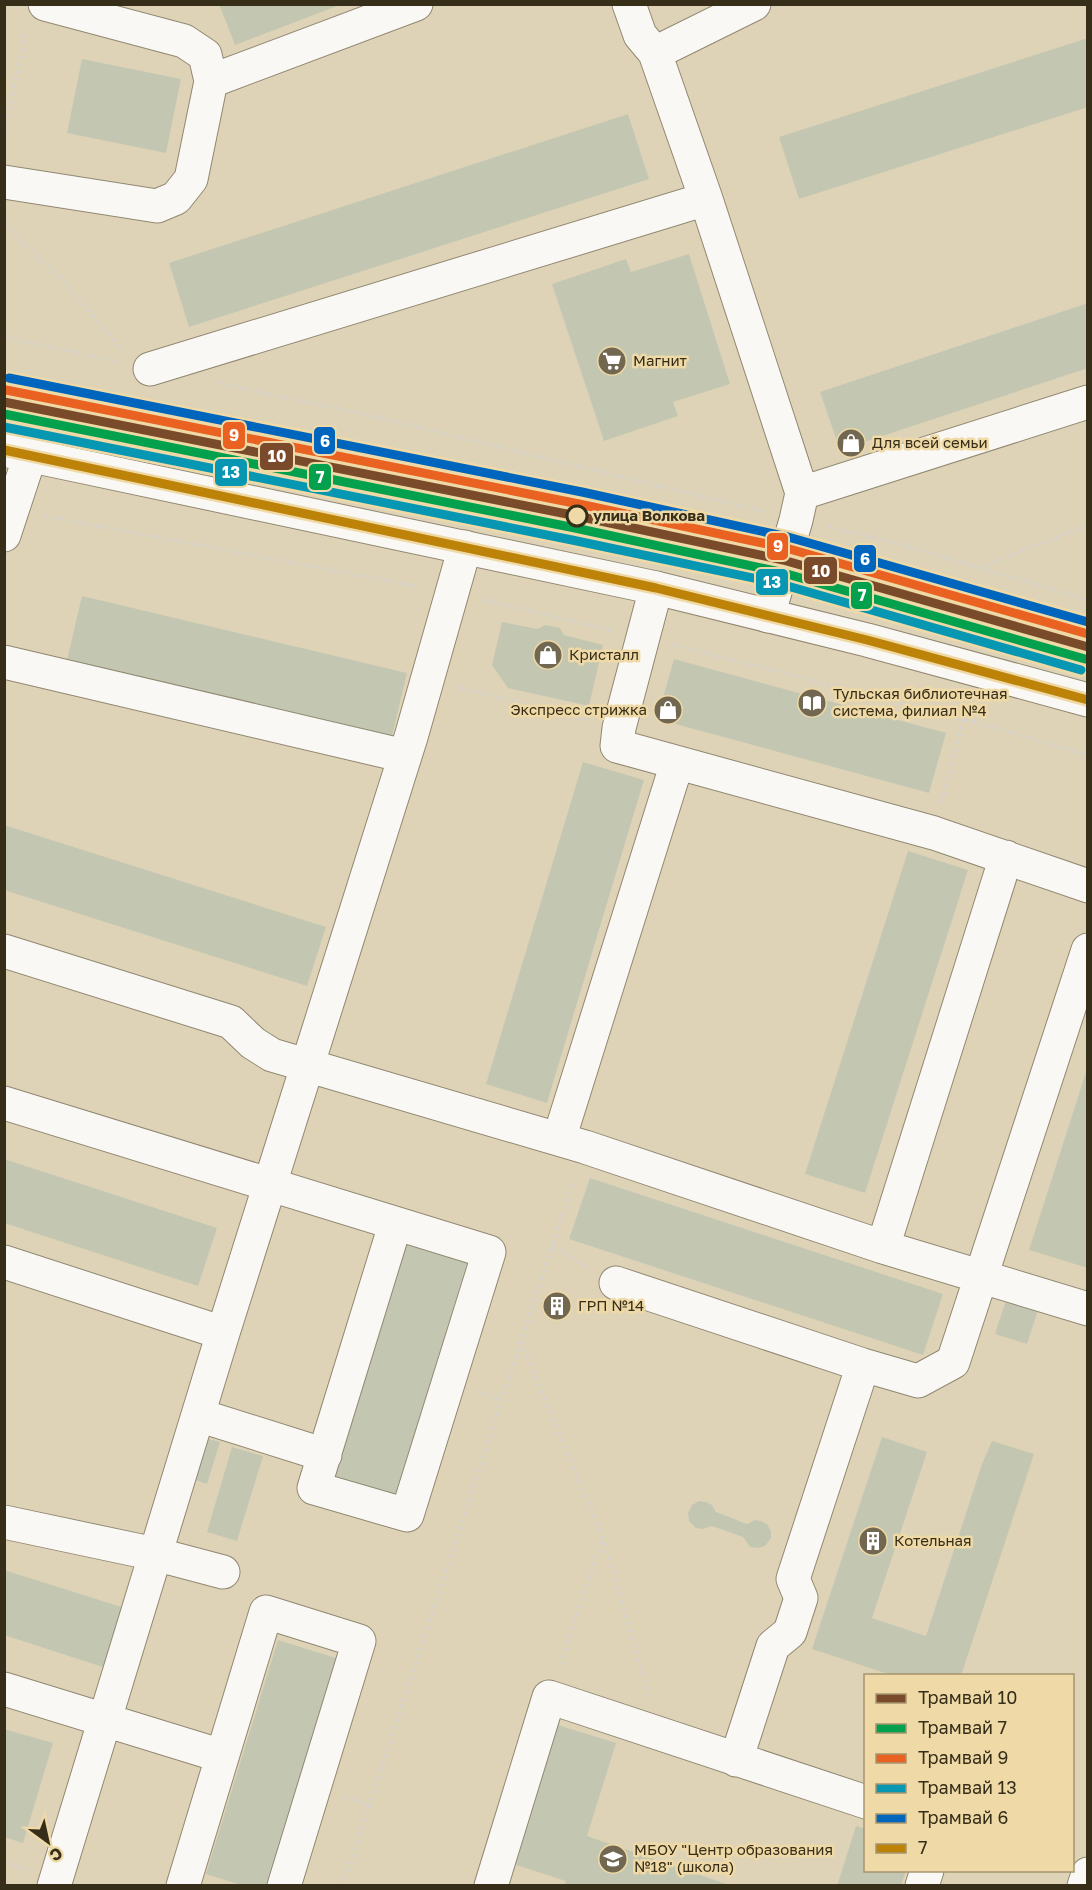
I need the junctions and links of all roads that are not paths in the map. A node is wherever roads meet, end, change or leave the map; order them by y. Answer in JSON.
{"nodes":[{"id":1,"x":416,"y":4,"type":"edge"},
{"id":2,"x":629,"y":4,"type":"edge"},
{"id":3,"x":754,"y":4,"type":"edge"},
{"id":4,"x":36,"y":16,"type":"edge"},
{"id":5,"x":655,"y":53,"type":"junction"},
{"id":6,"x":211,"y":81,"type":"junction"},
{"id":7,"x":4,"y":182,"type":"edge"},
{"id":8,"x":706,"y":199,"type":"junction"},
{"id":9,"x":142,"y":367,"type":"road end"},
{"id":10,"x":1088,"y":402,"type":"edge"},
{"id":11,"x":17,"y":453,"type":"edge"},
{"id":12,"x":799,"y":506,"type":"junction"},
{"id":13,"x":8,"y":522,"type":"edge"},
{"id":14,"x":465,"y":547,"type":"junction"},
{"id":15,"x":656,"y":588,"type":"junction"},
{"id":16,"x":768,"y":616,"type":"junction"},
{"id":17,"x":4,"y":662,"type":"edge"},
{"id":18,"x":1088,"y":700,"type":"edge"},
{"id":19,"x":405,"y":756,"type":"junction"},
{"id":20,"x":677,"y":763,"type":"junction"},
{"id":21,"x":1006,"y":857,"type":"junction"},
{"id":22,"x":1088,"y":886,"type":"edge"},
{"id":23,"x":1088,"y":950,"type":"edge"},
{"id":24,"x":4,"y":951,"type":"edge"},
{"id":25,"x":308,"y":1065,"type":"junction"},
{"id":26,"x":4,"y":1103,"type":"edge"},
{"id":27,"x":572,"y":1143,"type":"junction"},
{"id":28,"x":270,"y":1186,"type":"junction"},
{"id":29,"x":395,"y":1224,"type":"junction"},
{"id":30,"x":883,"y":1247,"type":"junction"},
{"id":31,"x":4,"y":1263,"type":"edge"},
{"id":32,"x":982,"y":1277,"type":"junction"},
{"id":33,"x":616,"y":1283,"type":"road end"},
{"id":34,"x":1088,"y":1309,"type":"edge"},
{"id":35,"x":223,"y":1333,"type":"junction"},
{"id":36,"x":863,"y":1365,"type":"junction"},
{"id":37,"x":198,"y":1415,"type":"junction"},
{"id":38,"x":325,"y":1455,"type":"junction"},
{"id":39,"x":4,"y":1522,"type":"edge"},
{"id":40,"x":155,"y":1554,"type":"junction"},
{"id":41,"x":223,"y":1572,"type":"dead end"},
{"id":42,"x":4,"y":1689,"type":"edge"},
{"id":43,"x":105,"y":1719,"type":"junction"},
{"id":44,"x":222,"y":1756,"type":"junction"},
{"id":45,"x":736,"y":1760,"type":"junction"},
{"id":46,"x":864,"y":1801,"type":"edge"},
{"id":47,"x":1088,"y":1874,"type":"edge"},
{"id":48,"x":54,"y":1886,"type":"edge"},
{"id":49,"x":183,"y":1886,"type":"edge"},
{"id":50,"x":284,"y":1886,"type":"edge"},
{"id":51,"x":490,"y":1886,"type":"edge"},
{"id":52,"x":1084,"y":1886,"type":"edge"}],
"edges":[{"from":1,"to":6,"type":"main road"},
{"from":2,"to":5,"type":"main road"},
{"from":3,"to":5,"type":"main road"},
{"from":4,"to":6,"type":"main road"},
{"from":5,"to":8,"type":"main road"},
{"from":6,"to":7,"type":"main road"},
{"from":8,"to":9,"type":"main road"},
{"from":8,"to":12,"type":"main road"},
{"from":10,"to":12,"type":"main road"},
{"from":11,"to":13,"type":"main road"},
{"from":11,"to":14,"type":"main road"},
{"from":12,"to":16,"type":"main road"},
{"from":14,"to":15,"type":"main road"},
{"from":14,"to":19,"type":"main road"},
{"from":15,"to":16,"type":"main road"},
{"from":15,"to":20,"type":"main road"},
{"from":16,"to":18,"type":"main road"},
{"from":17,"to":19,"type":"main road"},
{"from":19,"to":25,"type":"main road"},
{"from":20,"to":21,"type":"main road"},
{"from":20,"to":27,"type":"main road"},
{"from":21,"to":22,"type":"main road"},
{"from":21,"to":30,"type":"main road"},
{"from":23,"to":32,"type":"main road"},
{"from":24,"to":25,"type":"main road"},
{"from":25,"to":27,"type":"main road"},
{"from":25,"to":28,"type":"main road"},
{"from":26,"to":28,"type":"main road"},
{"from":27,"to":30,"type":"main road"},
{"from":28,"to":29,"type":"main road"},
{"from":28,"to":35,"type":"main road"},
{"from":29,"to":38,"type":"main road"},
{"from":29,"to":38,"type":"main road"},
{"from":30,"to":32,"type":"main road"},
{"from":31,"to":35,"type":"main road"},
{"from":32,"to":34,"type":"main road"},
{"from":32,"to":36,"type":"main road"},
{"from":33,"to":36,"type":"main road"},
{"from":35,"to":37,"type":"main road"},
{"from":36,"to":45,"type":"main road"},
{"from":37,"to":38,"type":"main road"},
{"from":37,"to":40,"type":"main road"},
{"from":39,"to":40,"type":"main road"},
{"from":40,"to":41,"type":"main road"},
{"from":40,"to":43,"type":"main road"},
{"from":42,"to":43,"type":"main road"},
{"from":43,"to":44,"type":"main road"},
{"from":43,"to":48,"type":"main road"},
{"from":44,"to":49,"type":"main road"},
{"from":44,"to":50,"type":"main road"},
{"from":45,"to":46,"type":"main road"},
{"from":45,"to":51,"type":"main road"},
{"from":47,"to":52,"type":"main road"}]}
